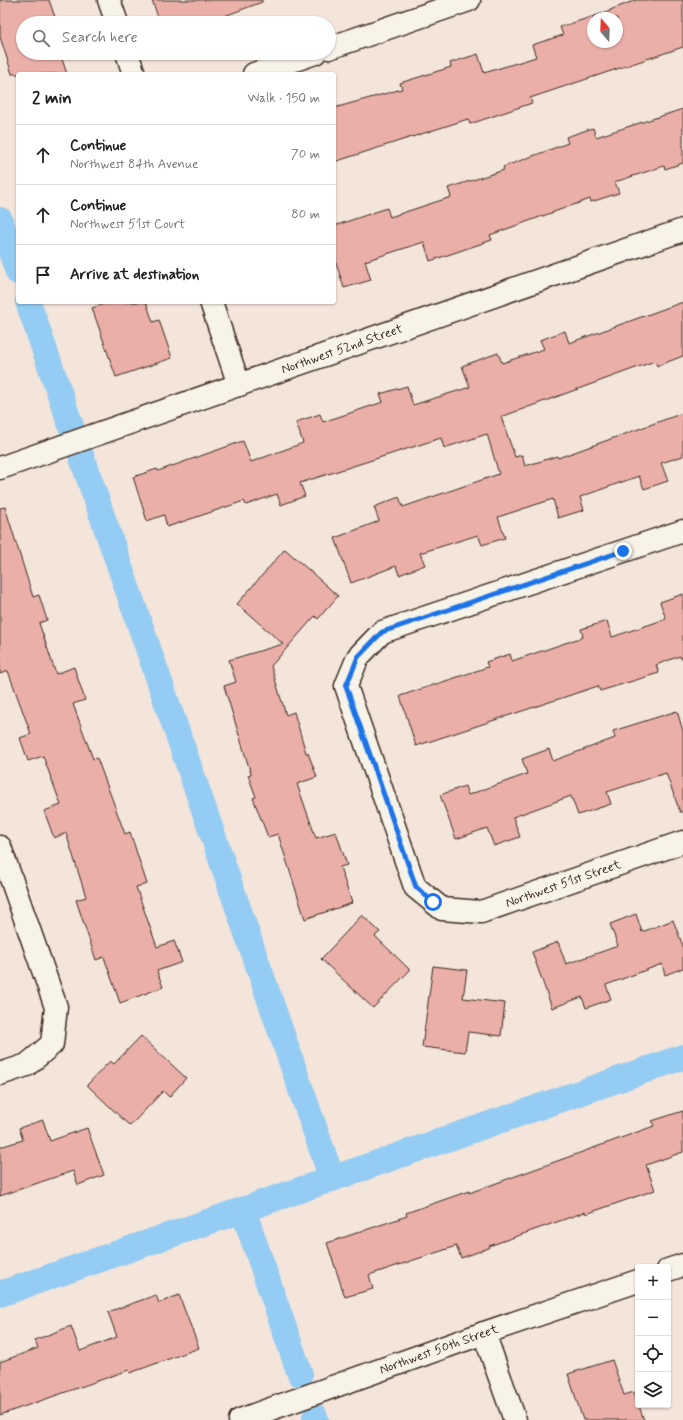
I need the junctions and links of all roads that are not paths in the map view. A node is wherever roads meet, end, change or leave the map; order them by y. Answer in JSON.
{"nodes":[{"id":1,"x":109,"y":0,"type":"edge"},
{"id":2,"x":469,"y":0,"type":"edge"},
{"id":3,"x":115,"y":16,"type":"edge"},
{"id":4,"x":336,"y":46,"type":"edge"},
{"id":5,"x":129,"y":60,"type":"edge"},
{"id":6,"x":295,"y":60,"type":"edge"},
{"id":7,"x":133,"y":72,"type":"edge"},
{"id":8,"x":260,"y":72,"type":"edge"},
{"id":9,"x":683,"y":230,"type":"edge"},
{"id":10,"x":212,"y":304,"type":"edge"},
{"id":11,"x":239,"y":385,"type":"junction"},
{"id":12,"x":0,"y":468,"type":"edge"},
{"id":13,"x":683,"y":531,"type":"edge"},
{"id":14,"x":683,"y":842,"type":"edge"},
{"id":15,"x":0,"y":847,"type":"edge"},
{"id":16,"x":0,"y":1074,"type":"edge"},
{"id":17,"x":683,"y":1265,"type":"edge"},
{"id":18,"x":671,"y":1269,"type":"edge"},
{"id":19,"x":635,"y":1282,"type":"edge"},
{"id":20,"x":484,"y":1333,"type":"junction"},
{"id":21,"x":240,"y":1420,"type":"edge"},
{"id":22,"x":515,"y":1420,"type":"edge"}],
"edges":[{"from":1,"to":3,"type":"street"},
{"from":2,"to":4,"type":"street"},
{"from":5,"to":7,"type":"street"},
{"from":6,"to":8,"type":"street"},
{"from":9,"to":11,"type":"street","name":"Northwest 52nd Street"},
{"from":10,"to":11,"type":"street"},
{"from":11,"to":12,"type":"street","name":"Northwest 52nd Street"},
{"from":13,"to":14,"type":"street","name":"Northwest 51st Street"},
{"from":15,"to":16,"type":"street"},
{"from":17,"to":18,"type":"street"},
{"from":19,"to":20,"type":"street","name":"Northwest 50th Street"},
{"from":20,"to":21,"type":"street","name":"Northwest 50th Street"},
{"from":20,"to":22,"type":"street"}]}
